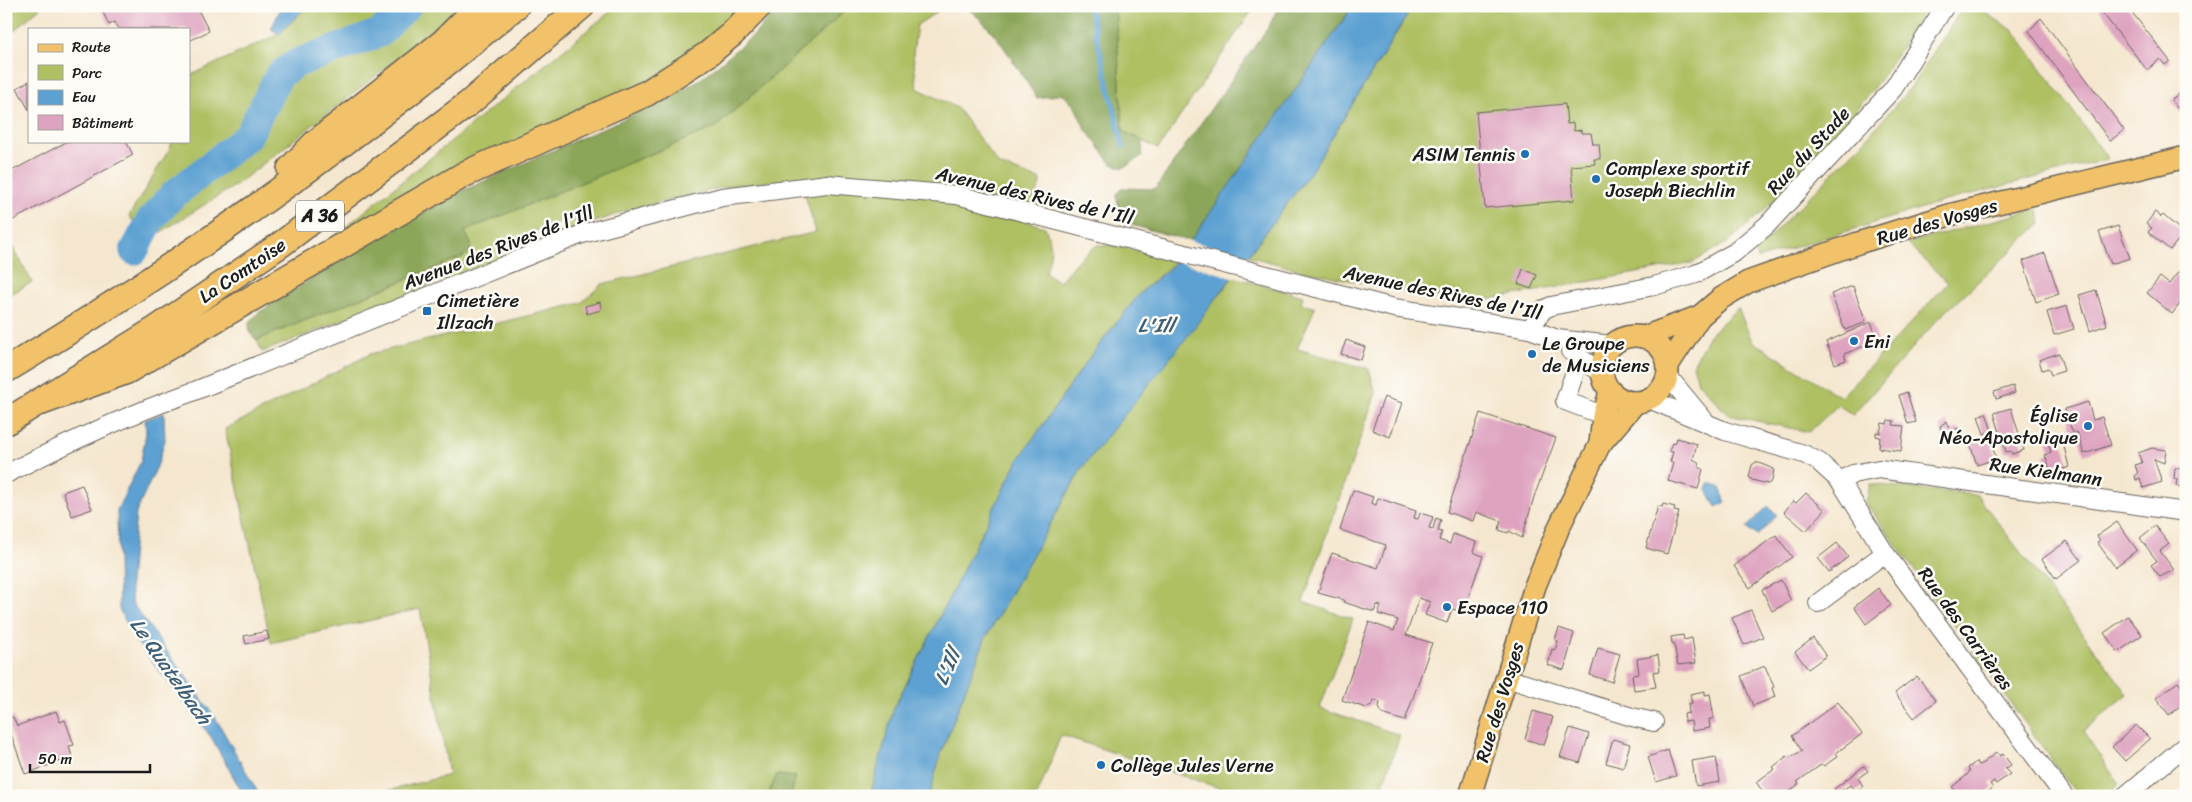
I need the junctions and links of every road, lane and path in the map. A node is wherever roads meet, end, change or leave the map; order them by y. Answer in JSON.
{"nodes":[{"id":1,"x":479,"y":6,"type":"edge"},
{"id":2,"x":516,"y":6,"type":"edge"},
{"id":3,"x":582,"y":6,"type":"edge"},
{"id":4,"x":759,"y":6,"type":"edge"},
{"id":5,"x":1945,"y":6,"type":"edge"},
{"id":6,"x":2185,"y":160,"type":"edge"},
{"id":7,"x":252,"y":212,"type":"junction"},
{"id":8,"x":1700,"y":316,"type":"junction"},
{"id":9,"x":1530,"y":329,"type":"junction"},
{"id":10,"x":1644,"y":337,"type":"junction"},
{"id":11,"x":1557,"y":339,"type":"junction"},
{"id":12,"x":1612,"y":345,"type":"junction"},
{"id":13,"x":1578,"y":363,"type":"dead end"},
{"id":14,"x":6,"y":370,"type":"edge"},
{"id":15,"x":1667,"y":370,"type":"junction"},
{"id":16,"x":1606,"y":382,"type":"junction"},
{"id":17,"x":1643,"y":400,"type":"junction"},
{"id":18,"x":42,"y":402,"type":"junction"},
{"id":19,"x":1596,"y":413,"type":"dead end"},
{"id":20,"x":6,"y":422,"type":"edge"},
{"id":21,"x":1707,"y":424,"type":"junction"},
{"id":22,"x":1600,"y":444,"type":"junction"},
{"id":23,"x":6,"y":474,"type":"edge"},
{"id":24,"x":1840,"y":481,"type":"junction"},
{"id":25,"x":2186,"y":512,"type":"edge"},
{"id":26,"x":1885,"y":553,"type":"junction"},
{"id":27,"x":1818,"y":603,"type":"dead end"},
{"id":28,"x":1506,"y":678,"type":"junction"},
{"id":29,"x":1654,"y":722,"type":"dead end"},
{"id":30,"x":2186,"y":746,"type":"edge"},
{"id":31,"x":1470,"y":796,"type":"edge"},
{"id":32,"x":2064,"y":796,"type":"edge"},
{"id":33,"x":2125,"y":796,"type":"edge"}],
"edges":[{"from":1,"to":7,"type":"highway"},
{"from":2,"to":7,"type":"highway","number":"A 36"},
{"from":3,"to":18,"type":"highway","name":"La Comtoise","number":"A 36"},
{"from":4,"to":18,"type":"highway"},
{"from":5,"to":9,"type":"street","name":"Rue du Stade"},
{"from":6,"to":8,"type":"main road","name":"Rue des Vosges"},
{"from":7,"to":14,"type":"highway","number":"A 36"},
{"from":8,"to":10,"type":"main road","name":"Rue des Vosges"},
{"from":8,"to":15,"type":"main road","name":"Rue des Vosges"},
{"from":9,"to":11,"type":"street","name":"Avenue des Rives de l'Ill"},
{"from":9,"to":23,"type":"street","name":"Avenue des Rives de l'Ill"},
{"from":10,"to":12,"type":"main road","name":"Rue des Vosges"},
{"from":10,"to":15,"type":"main road"},
{"from":11,"to":12,"type":"street","name":"Avenue des Rives de l'Ill"},
{"from":11,"to":16,"type":"street","name":"Avenue des Rives de l'Ill"},
{"from":12,"to":16,"type":"main road","name":"Rue des Vosges"},
{"from":13,"to":19,"type":"street"},
{"from":15,"to":17,"type":"main road","name":"Rue des Vosges"},
{"from":15,"to":21,"type":"street"},
{"from":16,"to":17,"type":"main road"},
{"from":16,"to":22,"type":"main road","name":"Rue des Vosges"},
{"from":17,"to":21,"type":"street"},
{"from":17,"to":22,"type":"main road","name":"Rue des Vosges"},
{"from":18,"to":20,"type":"highway","name":"La Comtoise","number":"A 36"},
{"from":21,"to":24,"type":"street"},
{"from":22,"to":28,"type":"main road","name":"Rue des Vosges"},
{"from":24,"to":25,"type":"street","name":"Rue Kielmann"},
{"from":24,"to":26,"type":"street","name":"Rue des Carrières"},
{"from":26,"to":27,"type":"street"},
{"from":26,"to":32,"type":"street","name":"Rue des Carrières"},
{"from":28,"to":29,"type":"street"},
{"from":28,"to":31,"type":"main road","name":"Rue des Vosges"},
{"from":30,"to":33,"type":"street"}]}
